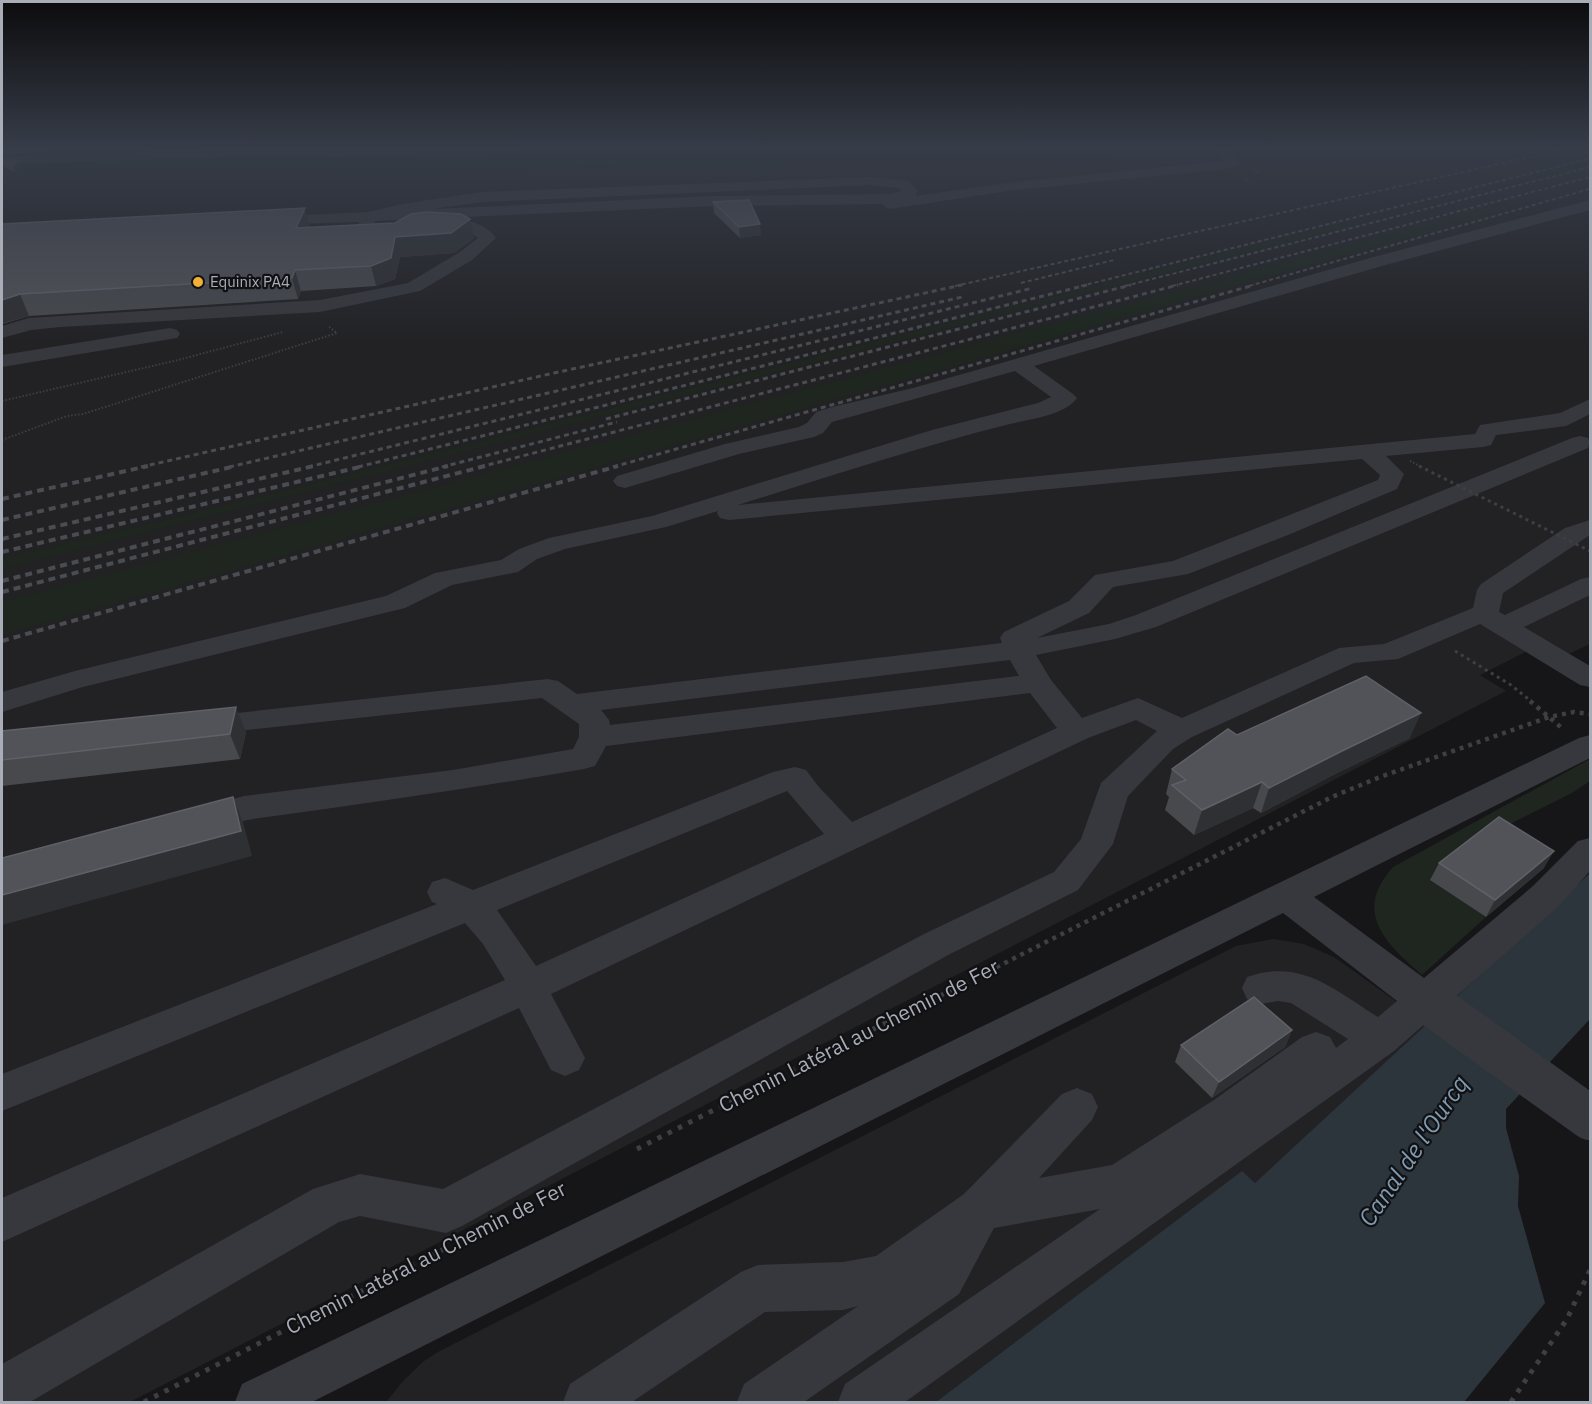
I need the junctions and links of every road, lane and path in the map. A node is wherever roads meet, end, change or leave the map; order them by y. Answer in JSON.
{"nodes":[{"id":1,"x":391,"y":212,"type":"edge"},
{"id":2,"x":487,"y":212,"type":"edge"},
{"id":3,"x":1566,"y":212,"type":"edge"},
{"id":4,"x":368,"y":217,"type":"junction"},
{"id":5,"x":249,"y":222,"type":"edge"},
{"id":6,"x":324,"y":323,"type":"dead end"},
{"id":7,"x":288,"y":330,"type":"dead end"},
{"id":8,"x":192,"y":331,"type":"dead end"},
{"id":9,"x":2,"y":332,"type":"edge"},
{"id":10,"x":2,"y":361,"type":"edge"},
{"id":11,"x":1019,"y":365,"type":"junction"},
{"id":12,"x":2,"y":401,"type":"edge"},
{"id":13,"x":1590,"y":405,"type":"edge"},
{"id":14,"x":2,"y":440,"type":"edge"},
{"id":15,"x":1580,"y":443,"type":"dead end"},
{"id":16,"x":1367,"y":451,"type":"junction"},
{"id":17,"x":1410,"y":461,"type":"dead end"},
{"id":18,"x":625,"y":481,"type":"dead end"},
{"id":19,"x":657,"y":522,"type":"junction"},
{"id":20,"x":1590,"y":526,"type":"edge"},
{"id":21,"x":1590,"y":551,"type":"edge"},
{"id":22,"x":1590,"y":585,"type":"edge"},
{"id":23,"x":1495,"y":621,"type":"junction"},
{"id":24,"x":1018,"y":650,"type":"junction"},
{"id":25,"x":1479,"y":665,"type":"dead end"},
{"id":26,"x":1590,"y":678,"type":"edge"},
{"id":27,"x":1037,"y":683,"type":"junction"},
{"id":28,"x":2,"y":702,"type":"edge"},
{"id":29,"x":573,"y":704,"type":"junction"},
{"id":30,"x":1590,"y":714,"type":"edge"},
{"id":31,"x":1549,"y":717,"type":"junction"},
{"id":32,"x":1558,"y":724,"type":"dead end"},
{"id":33,"x":180,"y":727,"type":"edge"},
{"id":34,"x":1181,"y":729,"type":"junction"},
{"id":35,"x":1077,"y":730,"type":"junction"},
{"id":36,"x":595,"y":737,"type":"junction"},
{"id":37,"x":1590,"y":745,"type":"edge"},
{"id":38,"x":174,"y":826,"type":"edge"},
{"id":39,"x":848,"y":839,"type":"junction"},
{"id":40,"x":1590,"y":850,"type":"edge"},
{"id":41,"x":1286,"y":896,"type":"junction"},
{"id":42,"x":457,"y":899,"type":"junction"},
{"id":43,"x":528,"y":987,"type":"junction"},
{"id":44,"x":1261,"y":988,"type":"dead end"},
{"id":45,"x":1380,"y":1039,"type":"junction"},
{"id":46,"x":1316,"y":1049,"type":"dead end"},
{"id":47,"x":566,"y":1058,"type":"dead end"},
{"id":48,"x":2,"y":1093,"type":"edge"},
{"id":49,"x":1077,"y":1107,"type":"dead end"},
{"id":50,"x":1590,"y":1118,"type":"edge"},
{"id":51,"x":631,"y":1152,"type":"dead end"},
{"id":52,"x":980,"y":1209,"type":"junction"},
{"id":53,"x":2,"y":1220,"type":"edge"},
{"id":54,"x":451,"y":1245,"type":"dead end"},
{"id":55,"x":1590,"y":1270,"type":"edge"},
{"id":56,"x":2,"y":1391,"type":"edge"},
{"id":57,"x":275,"y":1399,"type":"edge"},
{"id":58,"x":144,"y":1402,"type":"edge"},
{"id":59,"x":588,"y":1402,"type":"edge"},
{"id":60,"x":762,"y":1402,"type":"edge"},
{"id":61,"x":863,"y":1402,"type":"edge"},
{"id":62,"x":1511,"y":1402,"type":"edge"}],
"edges":[{"from":1,"to":4,"type":"street"},
{"from":2,"to":4,"type":"street"},
{"from":3,"to":11,"type":"street"},
{"from":4,"to":5,"type":"street"},
{"from":4,"to":9,"type":"street"},
{"from":6,"to":14,"type":"path"},
{"from":7,"to":12,"type":"path"},
{"from":8,"to":10,"type":"street"},
{"from":11,"to":18,"type":"street"},
{"from":11,"to":19,"type":"street"},
{"from":13,"to":16,"type":"street"},
{"from":15,"to":24,"type":"street"},
{"from":16,"to":19,"type":"street"},
{"from":16,"to":24,"type":"street"},
{"from":17,"to":21,"type":"path","bridge":true},
{"from":19,"to":28,"type":"street"},
{"from":20,"to":23,"type":"street"},
{"from":22,"to":23,"type":"street"},
{"from":23,"to":26,"type":"street"},
{"from":23,"to":34,"type":"street"},
{"from":24,"to":27,"type":"street"},
{"from":24,"to":29,"type":"street"},
{"from":25,"to":31,"type":"path"},
{"from":27,"to":35,"type":"street"},
{"from":27,"to":36,"type":"street"},
{"from":29,"to":33,"type":"street"},
{"from":29,"to":36,"type":"street"},
{"from":30,"to":31,"type":"path","name":"Chemin Latéral au Chemin de Fer"},
{"from":31,"to":32,"type":"path"},
{"from":31,"to":51,"type":"path","name":"Chemin Latéral au Chemin de Fer"},
{"from":34,"to":35,"type":"street"},
{"from":34,"to":56,"type":"street"},
{"from":35,"to":39,"type":"street"},
{"from":36,"to":38,"type":"street"},
{"from":37,"to":41,"type":"street"},
{"from":39,"to":42,"type":"street"},
{"from":39,"to":43,"type":"street"},
{"from":40,"to":45,"type":"street"},
{"from":41,"to":50,"type":"street","bridge":true},
{"from":41,"to":57,"type":"street"},
{"from":42,"to":43,"type":"street"},
{"from":42,"to":48,"type":"street"},
{"from":43,"to":47,"type":"street"},
{"from":43,"to":53,"type":"street"},
{"from":44,"to":45,"type":"street"},
{"from":45,"to":61,"type":"street"},
{"from":46,"to":52,"type":"street"},
{"from":49,"to":52,"type":"street"},
{"from":52,"to":59,"type":"street"},
{"from":52,"to":60,"type":"street"},
{"from":54,"to":58,"type":"path","name":"Chemin Latéral au Chemin de Fer"},
{"from":55,"to":62,"type":"path"}]}
